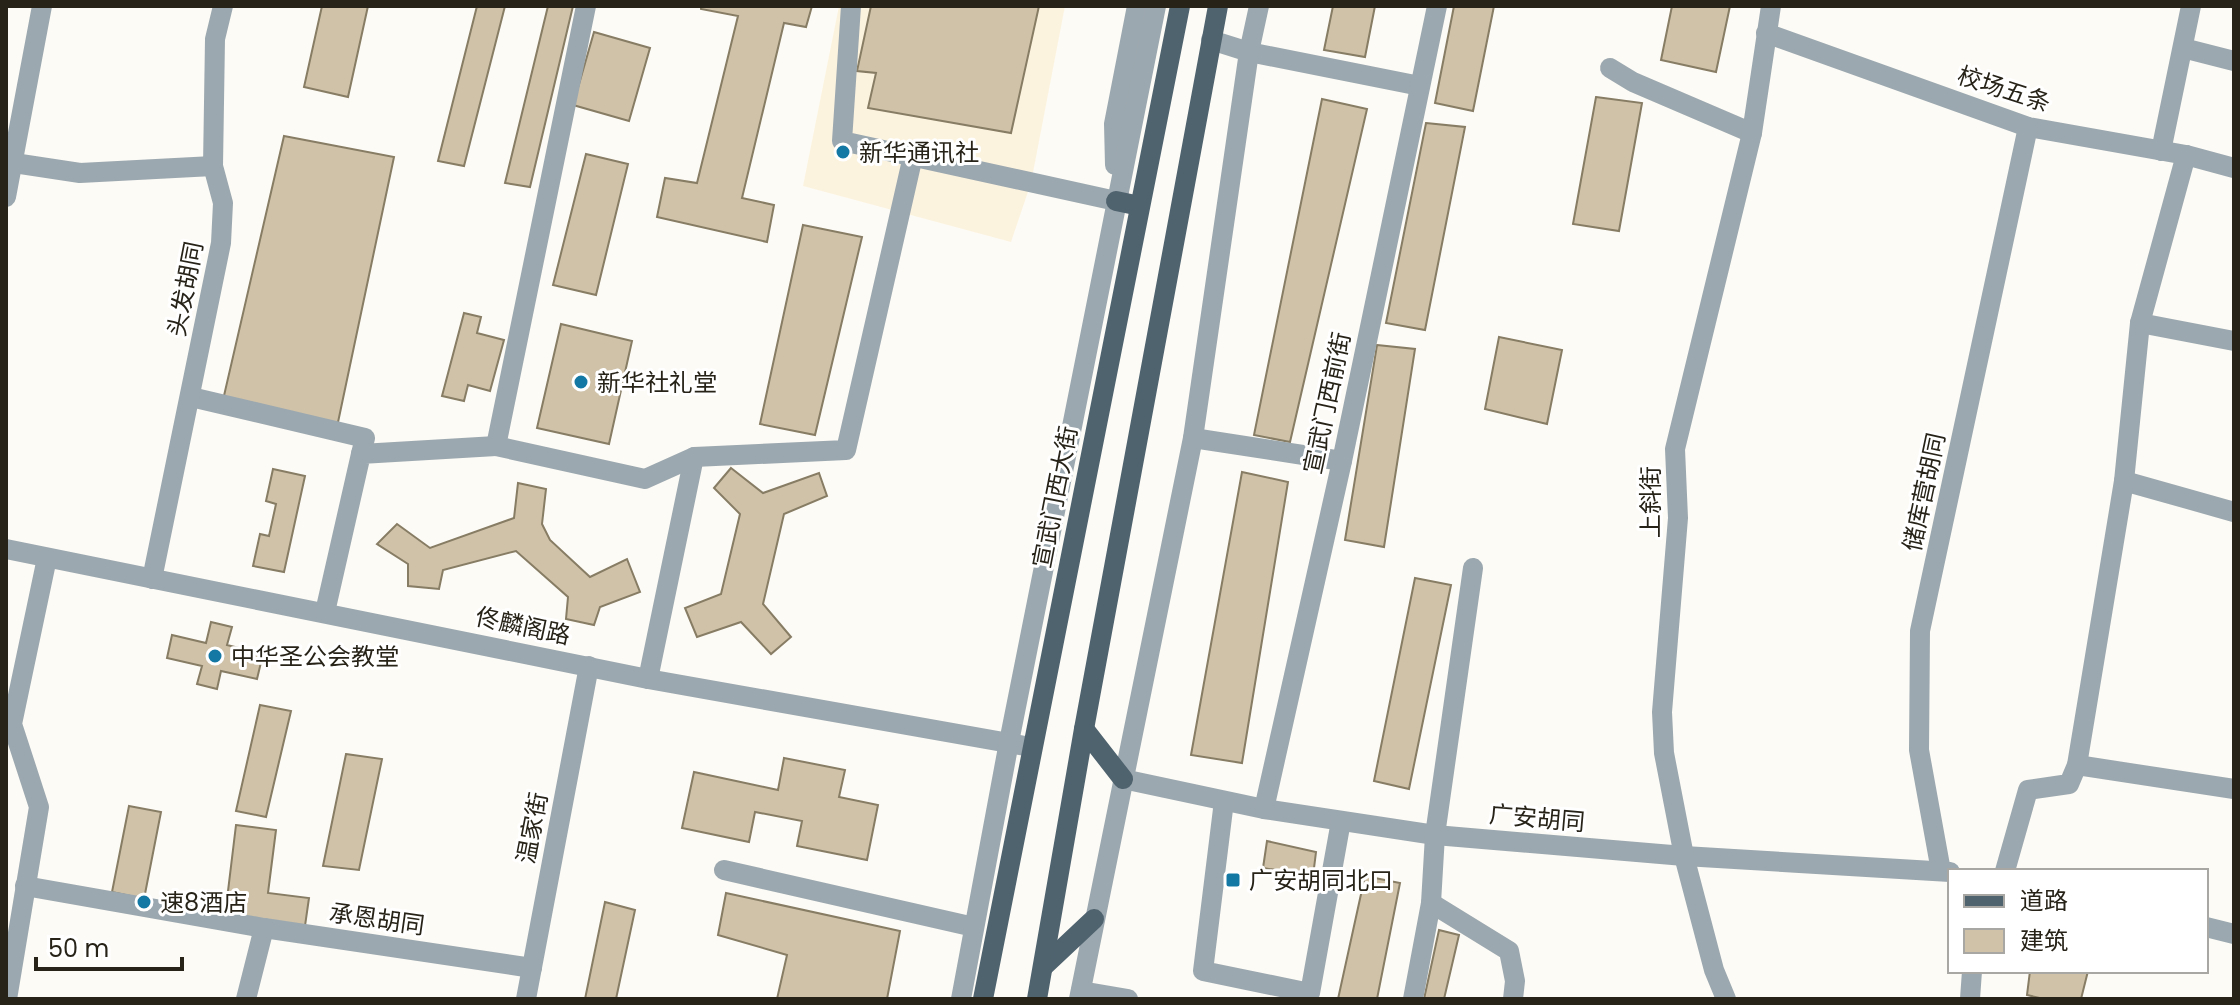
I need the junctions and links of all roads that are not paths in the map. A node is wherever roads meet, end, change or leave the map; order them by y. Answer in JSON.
{"nodes":[{"id":1,"x":42,"y":6,"type":"edge"},
{"id":2,"x":223,"y":6,"type":"edge"},
{"id":3,"x":586,"y":6,"type":"edge"},
{"id":4,"x":851,"y":6,"type":"edge"},
{"id":5,"x":1137,"y":6,"type":"edge"},
{"id":6,"x":1156,"y":6,"type":"edge"},
{"id":7,"x":1180,"y":6,"type":"edge"},
{"id":8,"x":1218,"y":6,"type":"edge"},
{"id":9,"x":1259,"y":6,"type":"edge"},
{"id":10,"x":1437,"y":6,"type":"edge"},
{"id":11,"x":1771,"y":6,"type":"edge"},
{"id":12,"x":2191,"y":6,"type":"edge"},
{"id":13,"x":1766,"y":33,"type":"junction"},
{"id":14,"x":1211,"y":40,"type":"junction"},
{"id":15,"x":2183,"y":48,"type":"junction"},
{"id":16,"x":1249,"y":52,"type":"junction"},
{"id":17,"x":2234,"y":61,"type":"edge"},
{"id":18,"x":1610,"y":68,"type":"dead end"},
{"id":19,"x":1420,"y":86,"type":"junction"},
{"id":20,"x":2028,"y":127,"type":"junction"},
{"id":21,"x":1752,"y":133,"type":"junction"},
{"id":22,"x":2161,"y":151,"type":"junction"},
{"id":23,"x":2186,"y":155,"type":"junction"},
{"id":24,"x":913,"y":156,"type":"junction"},
{"id":25,"x":14,"y":163,"type":"junction"},
{"id":26,"x":213,"y":166,"type":"junction"},
{"id":27,"x":2234,"y":168,"type":"edge"},
{"id":28,"x":6,"y":197,"type":"edge"},
{"id":29,"x":1116,"y":201,"type":"junction"},
{"id":30,"x":1140,"y":206,"type":"junction"},
{"id":31,"x":2140,"y":323,"type":"junction"},
{"id":32,"x":2234,"y":341,"type":"edge"},
{"id":33,"x":191,"y":397,"type":"junction"},
{"id":34,"x":1193,"y":438,"type":"junction"},
{"id":35,"x":496,"y":446,"type":"junction"},
{"id":36,"x":361,"y":454,"type":"junction"},
{"id":37,"x":694,"y":457,"type":"junction"},
{"id":38,"x":1342,"y":461,"type":"junction"},
{"id":39,"x":2124,"y":481,"type":"junction"},
{"id":40,"x":2234,"y":512,"type":"edge"},
{"id":41,"x":6,"y":549,"type":"edge"},
{"id":42,"x":47,"y":558,"type":"junction"},
{"id":43,"x":1473,"y":568,"type":"dead end"},
{"id":44,"x":152,"y":579,"type":"junction"},
{"id":45,"x":325,"y":612,"type":"junction"},
{"id":46,"x":589,"y":666,"type":"junction"},
{"id":47,"x":648,"y":679,"type":"junction"},
{"id":48,"x":1084,"y":729,"type":"junction"},
{"id":49,"x":1009,"y":742,"type":"junction"},
{"id":50,"x":1031,"y":747,"type":"junction"},
{"id":51,"x":2077,"y":765,"type":"junction"},
{"id":52,"x":1123,"y":779,"type":"junction"},
{"id":53,"x":2234,"y":789,"type":"edge"},
{"id":54,"x":1224,"y":801,"type":"junction"},
{"id":55,"x":1264,"y":809,"type":"junction"},
{"id":56,"x":1341,"y":821,"type":"junction"},
{"id":57,"x":1435,"y":835,"type":"junction"},
{"id":58,"x":1684,"y":856,"type":"junction"},
{"id":59,"x":2006,"y":869,"type":"edge"},
{"id":60,"x":724,"y":870,"type":"dead end"},
{"id":61,"x":1945,"y":872,"type":"edge"},
{"id":62,"x":25,"y":886,"type":"junction"},
{"id":63,"x":1431,"y":903,"type":"junction"},
{"id":64,"x":1094,"y":919,"type":"junction"},
{"id":65,"x":974,"y":927,"type":"junction"},
{"id":66,"x":2208,"y":927,"type":"edge"},
{"id":67,"x":264,"y":928,"type":"junction"},
{"id":68,"x":2233,"y":928,"type":"edge"},
{"id":69,"x":1044,"y":966,"type":"junction"},
{"id":70,"x":532,"y":968,"type":"junction"},
{"id":71,"x":1972,"y":973,"type":"edge"},
{"id":72,"x":1080,"y":995,"type":"edge"},
{"id":73,"x":7,"y":999,"type":"edge"},
{"id":74,"x":246,"y":999,"type":"edge"},
{"id":75,"x":526,"y":999,"type":"edge"},
{"id":76,"x":961,"y":999,"type":"edge"},
{"id":77,"x":983,"y":999,"type":"edge"},
{"id":78,"x":1037,"y":999,"type":"edge"},
{"id":79,"x":1128,"y":999,"type":"edge"},
{"id":80,"x":1413,"y":999,"type":"edge"},
{"id":81,"x":1513,"y":999,"type":"edge"},
{"id":82,"x":1726,"y":999,"type":"edge"},
{"id":83,"x":1970,"y":999,"type":"edge"}],
"edges":[{"from":1,"to":25,"type":"street"},
{"from":2,"to":26,"type":"street","name":"头发胡同"},
{"from":3,"to":35,"type":"street"},
{"from":4,"to":24,"type":"street"},
{"from":5,"to":29,"type":"street","name":"宣武门西大街"},
{"from":6,"to":29,"type":"street","name":"宣武门西大街"},
{"from":7,"to":30,"type":"main road","name":"宣武门西大街"},
{"from":8,"to":14,"type":"main road"},
{"from":9,"to":16,"type":"street"},
{"from":10,"to":19,"type":"street","name":"宣武门西前街"},
{"from":11,"to":13,"type":"street","name":"上斜街"},
{"from":12,"to":15,"type":"street"},
{"from":13,"to":20,"type":"street","name":"校场五条"},
{"from":13,"to":21,"type":"street","name":"上斜街"},
{"from":14,"to":16,"type":"street"},
{"from":14,"to":48,"type":"main road"},
{"from":15,"to":17,"type":"street"},
{"from":15,"to":22,"type":"street"},
{"from":16,"to":19,"type":"street"},
{"from":16,"to":34,"type":"street"},
{"from":18,"to":21,"type":"street"},
{"from":19,"to":38,"type":"street","name":"宣武门西前街"},
{"from":20,"to":22,"type":"street","name":"校场五条"},
{"from":20,"to":61,"type":"street","name":"储库营胡同"},
{"from":21,"to":58,"type":"street","name":"上斜街"},
{"from":22,"to":23,"type":"street","name":"校场五条"},
{"from":23,"to":27,"type":"street","name":"校场五条"},
{"from":23,"to":31,"type":"street"},
{"from":24,"to":29,"type":"street"},
{"from":24,"to":37,"type":"street"},
{"from":25,"to":26,"type":"street"},
{"from":25,"to":28,"type":"street"},
{"from":26,"to":33,"type":"street","name":"头发胡同"},
{"from":29,"to":30,"type":"main road"},
{"from":29,"to":49,"type":"street","name":"宣武门西大街"},
{"from":30,"to":50,"type":"main road","name":"宣武门西大街"},
{"from":31,"to":32,"type":"street"},
{"from":31,"to":39,"type":"street"},
{"from":33,"to":36,"type":"street"},
{"from":33,"to":44,"type":"street","name":"头发胡同"},
{"from":34,"to":38,"type":"street"},
{"from":34,"to":52,"type":"street"},
{"from":35,"to":36,"type":"street"},
{"from":35,"to":37,"type":"street"},
{"from":36,"to":45,"type":"street"},
{"from":37,"to":47,"type":"street"},
{"from":38,"to":55,"type":"street","name":"宣武门西前街"},
{"from":39,"to":40,"type":"street"},
{"from":39,"to":51,"type":"street"},
{"from":41,"to":42,"type":"street","name":"佟麟阁路"},
{"from":42,"to":44,"type":"street","name":"佟麟阁路"},
{"from":42,"to":62,"type":"street"},
{"from":43,"to":57,"type":"street"},
{"from":44,"to":45,"type":"street","name":"佟麟阁路"},
{"from":45,"to":46,"type":"street","name":"佟麟阁路"},
{"from":46,"to":47,"type":"street","name":"佟麟阁路"},
{"from":46,"to":70,"type":"street","name":"温家街"},
{"from":47,"to":49,"type":"street","name":"佟麟阁路"},
{"from":48,"to":52,"type":"main road"},
{"from":48,"to":69,"type":"main road"},
{"from":49,"to":50,"type":"street","name":"佟麟阁路"},
{"from":49,"to":65,"type":"street","name":"宣武门西大街"},
{"from":50,"to":77,"type":"main road","name":"宣武门西大街"},
{"from":51,"to":53,"type":"street"},
{"from":51,"to":59,"type":"street"},
{"from":52,"to":54,"type":"street","name":"广安胡同"},
{"from":52,"to":64,"type":"street"},
{"from":54,"to":55,"type":"street","name":"广安胡同"},
{"from":54,"to":56,"type":"street"},
{"from":55,"to":56,"type":"street","name":"广安胡同"},
{"from":56,"to":57,"type":"street","name":"广安胡同"},
{"from":57,"to":58,"type":"street","name":"广安胡同"},
{"from":57,"to":63,"type":"street"},
{"from":58,"to":61,"type":"street","name":"广安胡同"},
{"from":58,"to":82,"type":"street","name":"上斜街"},
{"from":60,"to":65,"type":"street"},
{"from":62,"to":67,"type":"street","name":"承恩胡同"},
{"from":62,"to":73,"type":"street"},
{"from":63,"to":80,"type":"street"},
{"from":63,"to":81,"type":"street"},
{"from":64,"to":69,"type":"main road"},
{"from":64,"to":72,"type":"street"},
{"from":65,"to":76,"type":"street","name":"宣武门西大街"},
{"from":66,"to":68,"type":"street"},
{"from":67,"to":70,"type":"street","name":"承恩胡同"},
{"from":67,"to":74,"type":"street"},
{"from":69,"to":78,"type":"main road"},
{"from":70,"to":75,"type":"street","name":"温家街"},
{"from":71,"to":83,"type":"street"},
{"from":72,"to":79,"type":"street"}]}
